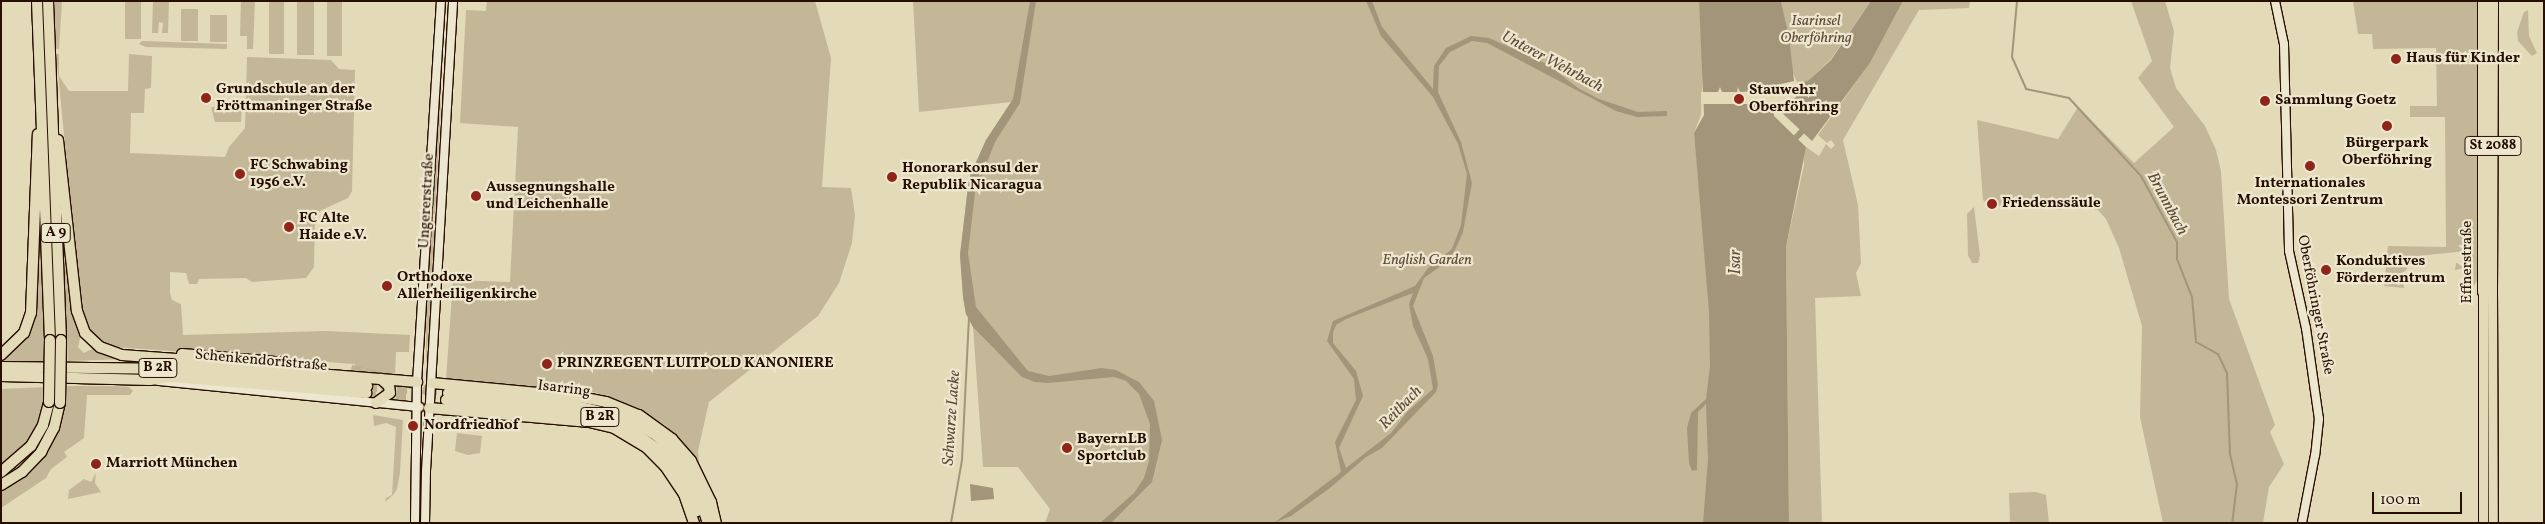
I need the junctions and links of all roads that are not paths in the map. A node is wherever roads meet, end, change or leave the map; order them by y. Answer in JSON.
{"nodes":[{"id":1,"x":38,"y":1,"type":"edge"},
{"id":2,"x":48,"y":1,"type":"edge"},
{"id":3,"x":441,"y":1,"type":"edge"},
{"id":4,"x":453,"y":1,"type":"edge"},
{"id":5,"x":2275,"y":1,"type":"edge"},
{"id":6,"x":2483,"y":1,"type":"edge"},
{"id":7,"x":2493,"y":1,"type":"edge"},
{"id":8,"x":46,"y":124,"type":"junction"},
{"id":9,"x":2488,"y":291,"type":"junction"},
{"id":10,"x":115,"y":352,"type":"junction"},
{"id":11,"x":1,"y":355,"type":"edge"},
{"id":12,"x":200,"y":363,"type":"junction"},
{"id":13,"x":1,"y":367,"type":"edge"},
{"id":14,"x":71,"y":367,"type":"junction"},
{"id":15,"x":351,"y":370,"type":"tunnel mouth"},
{"id":16,"x":1,"y":376,"type":"edge"},
{"id":17,"x":381,"y":379,"type":"junction"},
{"id":18,"x":150,"y":380,"type":"junction"},
{"id":19,"x":417,"y":382,"type":"junction"},
{"id":20,"x":432,"y":383,"type":"junction"},
{"id":21,"x":376,"y":403,"type":"junction"},
{"id":22,"x":417,"y":407,"type":"junction"},
{"id":23,"x":430,"y":408,"type":"junction"},
{"id":24,"x":1,"y":472,"type":"edge"},
{"id":25,"x":1,"y":484,"type":"edge"},
{"id":26,"x":415,"y":523,"type":"edge"},
{"id":27,"x":426,"y":523,"type":"edge"},
{"id":28,"x":694,"y":523,"type":"edge"},
{"id":29,"x":699,"y":523,"type":"edge"},
{"id":30,"x":708,"y":523,"type":"edge"},
{"id":31,"x":716,"y":523,"type":"edge"},
{"id":32,"x":2302,"y":523,"type":"edge"},
{"id":33,"x":2483,"y":523,"type":"edge"},
{"id":34,"x":2493,"y":523,"type":"edge"}],
"edges":[{"from":1,"to":8,"type":"highway","number":"A 9"},
{"from":2,"to":8,"type":"highway","number":"A 9"},
{"from":3,"to":19,"type":"main road","name":"Ungererstraße"},
{"from":4,"to":20,"type":"main road","name":"Ungererstraße"},
{"from":5,"to":32,"type":"main road","name":"Oberföhringer Straße"},
{"from":6,"to":9,"type":"highway","name":"Effnerstraße","number":"St 2088"},
{"from":7,"to":9,"type":"highway","name":"Effnerstraße","number":"St 2088"},
{"from":8,"to":10,"type":"highway"},
{"from":8,"to":11,"type":"highway","number":"A 9"},
{"from":8,"to":24,"type":"highway","bridge":true},
{"from":8,"to":25,"type":"highway","number":"A 9","bridge":true},
{"from":9,"to":33,"type":"main road","name":"Effnerstraße","number":"St 2088"},
{"from":9,"to":34,"type":"main road","name":"Effnerstraße","number":"St 2088"},
{"from":10,"to":12,"type":"highway"},
{"from":10,"to":15,"type":"highway"},
{"from":12,"to":14,"type":"highway"},
{"from":12,"to":17,"type":"highway"},
{"from":13,"to":14,"type":"highway","name":"Schenkendorfstraße","number":"B 2R"},
{"from":14,"to":18,"type":"highway","name":"Schenkendorfstraße","number":"B 2R"},
{"from":16,"to":18,"type":"highway","name":"Schenkendorfstraße","number":"B 2R"},
{"from":17,"to":19,"type":"highway"},
{"from":17,"to":21,"type":"highway"},
{"from":18,"to":21,"type":"main road"},
{"from":19,"to":20,"type":"main road"},
{"from":19,"to":22,"type":"main road","name":"Ungererstraße"},
{"from":20,"to":23,"type":"main road","name":"Ungererstraße"},
{"from":20,"to":31,"type":"highway"},
{"from":21,"to":22,"type":"main road"},
{"from":22,"to":23,"type":"main road"},
{"from":22,"to":26,"type":"main road","name":"Ungererstraße"},
{"from":23,"to":27,"type":"main road","name":"Ungererstraße"},
{"from":23,"to":28,"type":"highway"},
{"from":29,"to":30,"type":"highway","name":"Isarring","number":"B 2R"}]}
